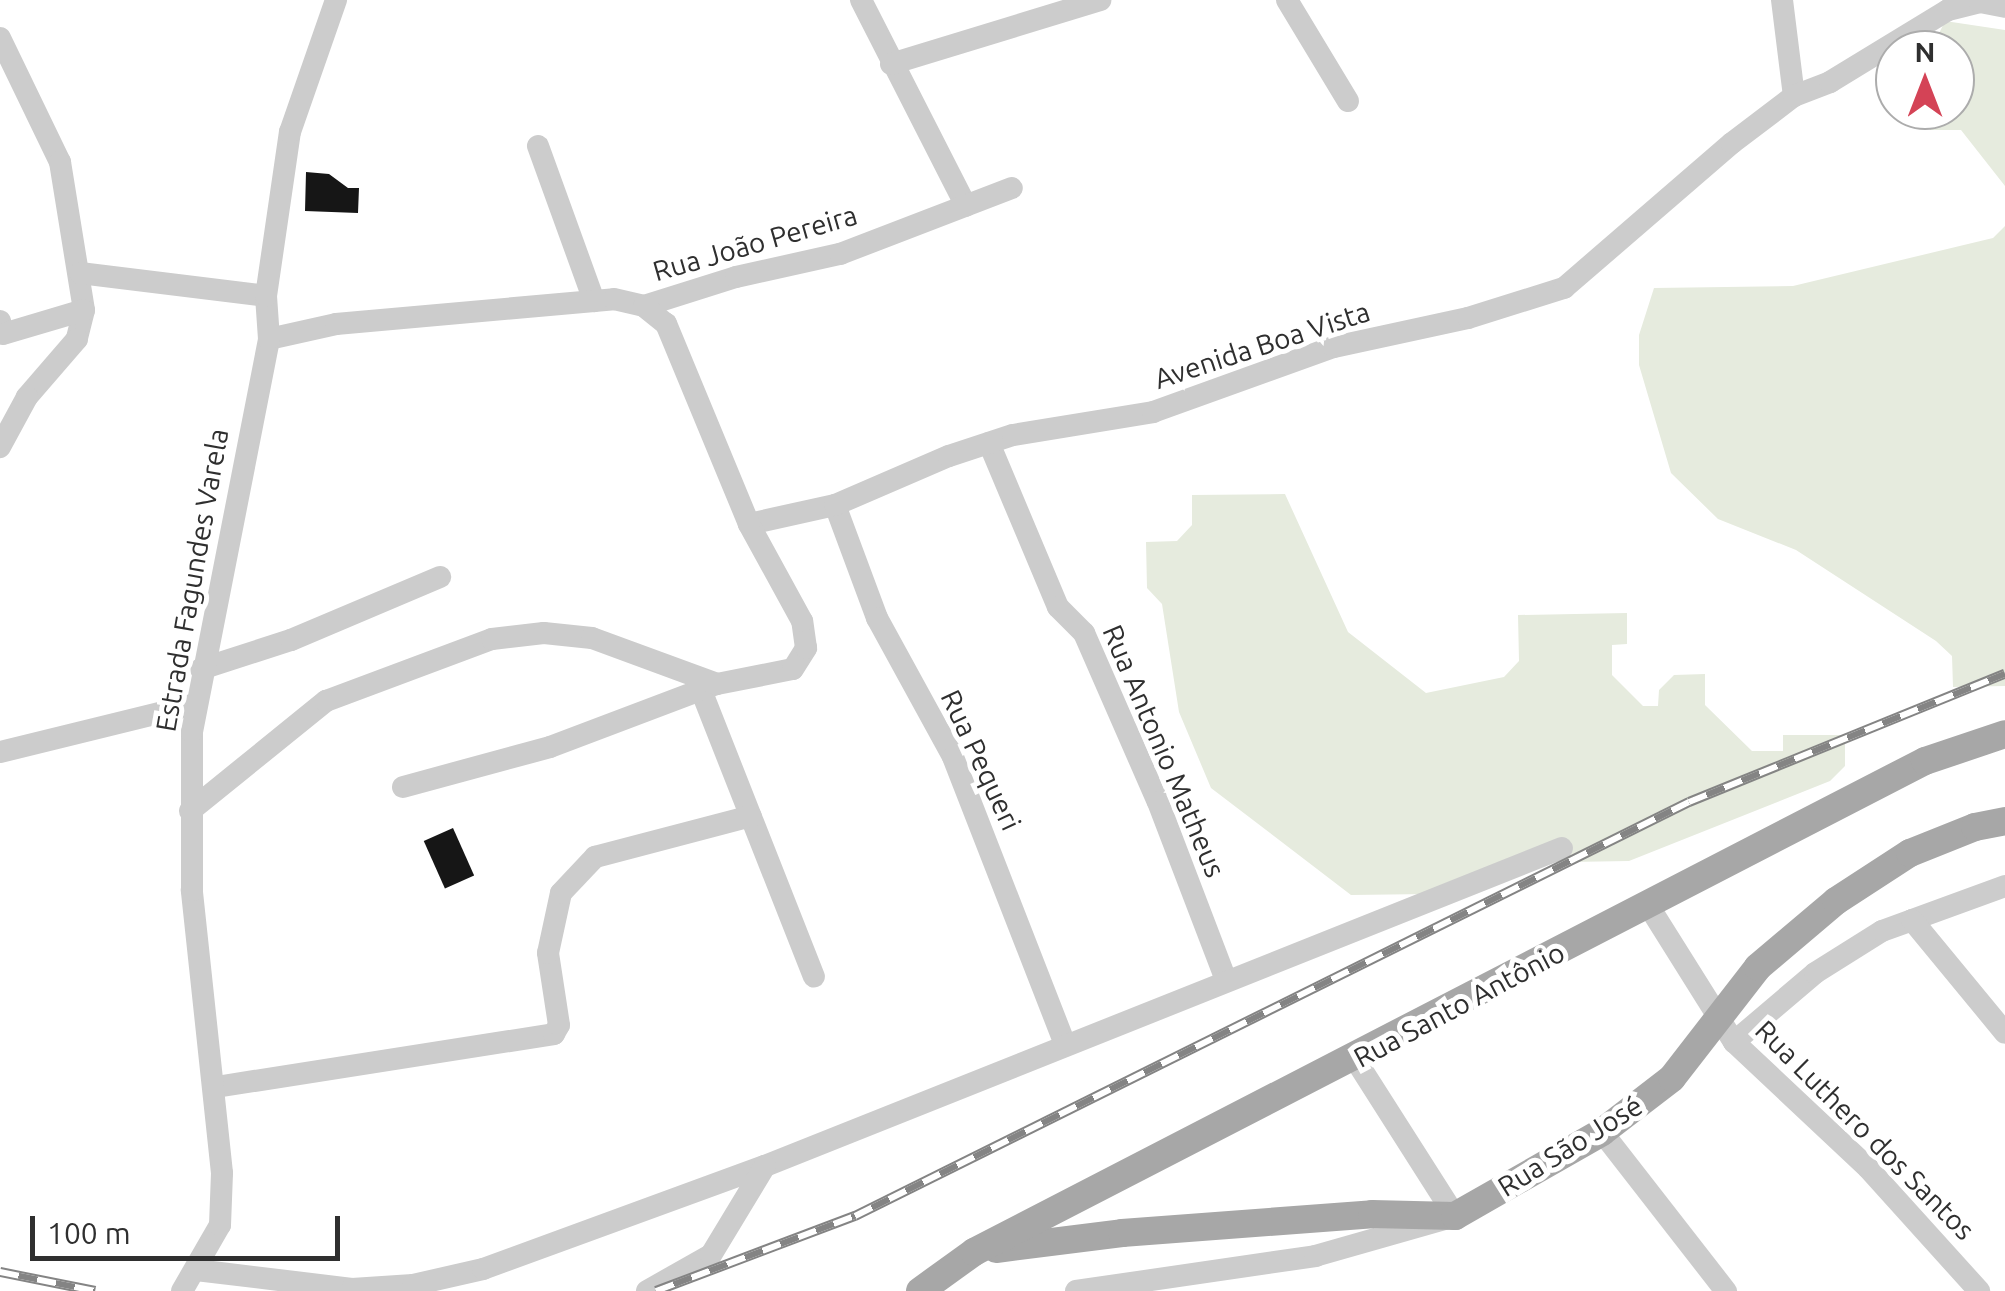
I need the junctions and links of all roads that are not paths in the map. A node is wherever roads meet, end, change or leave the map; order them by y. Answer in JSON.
{"nodes":[{"id":1,"x":336,"y":0,"type":"edge"},
{"id":2,"x":861,"y":0,"type":"edge"},
{"id":3,"x":1100,"y":0,"type":"edge"},
{"id":4,"x":1287,"y":0,"type":"edge"},
{"id":5,"x":1782,"y":0,"type":"edge"},
{"id":6,"x":2005,"y":6,"type":"edge"},
{"id":7,"x":1046,"y":9,"type":"edge"},
{"id":8,"x":1,"y":42,"type":"edge"},
{"id":9,"x":891,"y":64,"type":"junction"},
{"id":10,"x":1794,"y":96,"type":"junction"},
{"id":11,"x":1348,"y":101,"type":"dead end"},
{"id":12,"x":538,"y":146,"type":"dead end"},
{"id":13,"x":1012,"y":188,"type":"dead end"},
{"id":14,"x":966,"y":206,"type":"junction"},
{"id":15,"x":80,"y":272,"type":"junction"},
{"id":16,"x":266,"y":296,"type":"junction"},
{"id":17,"x":594,"y":302,"type":"junction"},
{"id":18,"x":644,"y":306,"type":"junction"},
{"id":19,"x":84,"y":310,"type":"junction"},
{"id":20,"x":0,"y":321,"type":"edge"},
{"id":21,"x":269,"y":340,"type":"junction"},
{"id":22,"x":989,"y":442,"type":"junction"},
{"id":23,"x":0,"y":447,"type":"edge"},
{"id":24,"x":835,"y":505,"type":"junction"},
{"id":25,"x":749,"y":524,"type":"junction"},
{"id":26,"x":440,"y":577,"type":"dead end"},
{"id":27,"x":202,"y":669,"type":"junction"},
{"id":28,"x":709,"y":687,"type":"junction"},
{"id":29,"x":196,"y":704,"type":"junction"},
{"id":30,"x":2005,"y":734,"type":"edge"},
{"id":31,"x":0,"y":752,"type":"edge"},
{"id":32,"x":402,"y":788,"type":"dead end"},
{"id":33,"x":190,"y":811,"type":"junction"},
{"id":34,"x":751,"y":816,"type":"junction"},
{"id":35,"x":2005,"y":821,"type":"edge"},
{"id":36,"x":1562,"y":848,"type":"dead end"},
{"id":37,"x":2005,"y":886,"type":"edge"},
{"id":38,"x":1648,"y":906,"type":"junction"},
{"id":39,"x":1912,"y":920,"type":"junction"},
{"id":40,"x":814,"y":977,"type":"dead end"},
{"id":41,"x":1226,"y":980,"type":"junction"},
{"id":42,"x":1718,"y":1016,"type":"junction"},
{"id":43,"x":2005,"y":1033,"type":"edge"},
{"id":44,"x":1734,"y":1042,"type":"junction"},
{"id":45,"x":1065,"y":1044,"type":"junction"},
{"id":46,"x":1356,"y":1058,"type":"junction"},
{"id":47,"x":216,"y":1087,"type":"junction"},
{"id":48,"x":1602,"y":1132,"type":"junction"},
{"id":49,"x":765,"y":1166,"type":"junction"},
{"id":50,"x":1456,"y":1216,"type":"junction"},
{"id":51,"x":974,"y":1252,"type":"junction"},
{"id":52,"x":196,"y":1270,"type":"junction"},
{"id":53,"x":1162,"y":1278,"type":"junction"},
{"id":54,"x":300,"y":1288,"type":"edge"},
{"id":55,"x":182,"y":1291,"type":"edge"},
{"id":56,"x":647,"y":1291,"type":"edge"},
{"id":57,"x":920,"y":1291,"type":"edge"},
{"id":58,"x":1076,"y":1291,"type":"edge"},
{"id":59,"x":1136,"y":1291,"type":"edge"},
{"id":60,"x":1726,"y":1291,"type":"edge"},
{"id":61,"x":1979,"y":1291,"type":"edge"}],
"edges":[{"from":1,"to":16,"type":"street","name":"Estrada Fagundes Varela"},
{"from":2,"to":9,"type":"street"},
{"from":3,"to":7,"type":"street"},
{"from":4,"to":11,"type":"street"},
{"from":5,"to":10,"type":"street"},
{"from":6,"to":10,"type":"street","name":"Avenida Boa Vista"},
{"from":7,"to":9,"type":"street"},
{"from":8,"to":15,"type":"street"},
{"from":9,"to":14,"type":"street"},
{"from":10,"to":22,"type":"street","name":"Avenida Boa Vista"},
{"from":12,"to":17,"type":"street"},
{"from":13,"to":14,"type":"street","name":"Rua João Pereira"},
{"from":14,"to":18,"type":"street","name":"Rua João Pereira"},
{"from":15,"to":16,"type":"street"},
{"from":15,"to":19,"type":"street"},
{"from":16,"to":21,"type":"street","name":"Estrada Fagundes Varela"},
{"from":17,"to":18,"type":"street","name":"Rua João Pereira"},
{"from":17,"to":21,"type":"street","name":"Rua João Pereira"},
{"from":18,"to":25,"type":"street"},
{"from":19,"to":20,"type":"street"},
{"from":19,"to":23,"type":"street"},
{"from":21,"to":27,"type":"street","name":"Estrada Fagundes Varela"},
{"from":22,"to":24,"type":"street","name":"Avenida Boa Vista"},
{"from":22,"to":41,"type":"street","name":"Rua Antonio Matheus"},
{"from":24,"to":25,"type":"street","name":"Avenida Boa Vista"},
{"from":24,"to":45,"type":"street","name":"Rua Pequeri"},
{"from":25,"to":28,"type":"street"},
{"from":26,"to":27,"type":"street"},
{"from":27,"to":29,"type":"street","name":"Estrada Fagundes Varela"},
{"from":28,"to":32,"type":"street"},
{"from":28,"to":33,"type":"street"},
{"from":28,"to":34,"type":"street"},
{"from":29,"to":31,"type":"street"},
{"from":29,"to":33,"type":"street","name":"Estrada Fagundes Varela"},
{"from":30,"to":38,"type":"main road","name":"Rua Santo Antônio"},
{"from":33,"to":47,"type":"street","name":"Estrada Fagundes Varela"},
{"from":34,"to":40,"type":"street"},
{"from":34,"to":47,"type":"street"},
{"from":35,"to":42,"type":"main road","name":"Rua São José"},
{"from":36,"to":41,"type":"street"},
{"from":37,"to":39,"type":"street"},
{"from":38,"to":42,"type":"street","name":"Rua Luthero dos Santos"},
{"from":38,"to":46,"type":"main road","name":"Rua Santo Antônio"},
{"from":39,"to":43,"type":"street"},
{"from":39,"to":44,"type":"street"},
{"from":41,"to":45,"type":"street"},
{"from":42,"to":44,"type":"street","name":"Rua Luthero dos Santos"},
{"from":42,"to":48,"type":"main road","name":"Rua São José"},
{"from":44,"to":61,"type":"street","name":"Rua Luthero dos Santos"},
{"from":45,"to":49,"type":"street"},
{"from":46,"to":50,"type":"street"},
{"from":46,"to":51,"type":"main road","name":"Rua Santo Antônio"},
{"from":47,"to":52,"type":"street","name":"Estrada Fagundes Varela"},
{"from":48,"to":50,"type":"main road","name":"Rua São José"},
{"from":48,"to":60,"type":"street"},
{"from":49,"to":54,"type":"street"},
{"from":49,"to":56,"type":"street"},
{"from":50,"to":51,"type":"main road"},
{"from":50,"to":53,"type":"street","name":"Rua São José"},
{"from":51,"to":57,"type":"main road","name":"Rua Santo Antônio"},
{"from":52,"to":54,"type":"street"},
{"from":52,"to":55,"type":"street","name":"Estrada Fagundes Varela"},
{"from":53,"to":58,"type":"street","name":"Rua São José"},
{"from":53,"to":59,"type":"street"}]}
